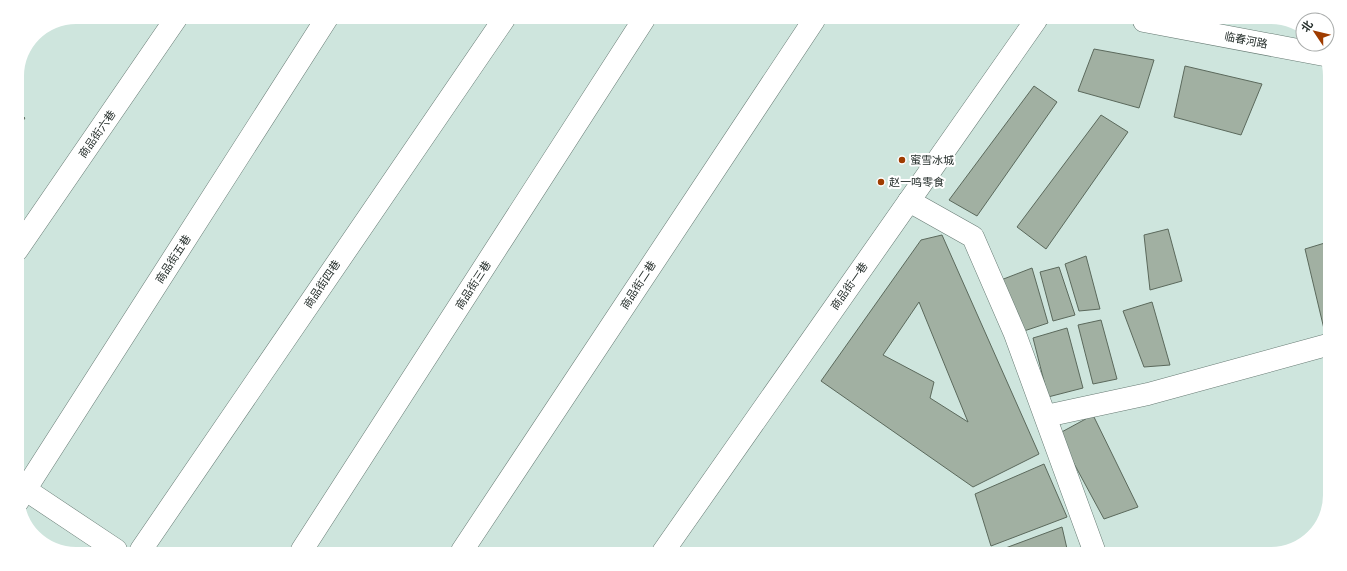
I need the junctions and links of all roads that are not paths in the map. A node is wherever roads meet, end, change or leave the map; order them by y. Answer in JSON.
{"nodes":[{"id":1,"x":172,"y":24,"type":"edge"},
{"id":2,"x":323,"y":24,"type":"edge"},
{"id":3,"x":501,"y":24,"type":"edge"},
{"id":4,"x":641,"y":24,"type":"edge"},
{"id":5,"x":811,"y":24,"type":"edge"},
{"id":6,"x":1033,"y":24,"type":"edge"},
{"id":7,"x":1160,"y":24,"type":"edge"},
{"id":8,"x":1318,"y":54,"type":"edge"},
{"id":9,"x":909,"y":201,"type":"junction"},
{"id":10,"x":24,"y":240,"type":"edge"},
{"id":11,"x":1323,"y":346,"type":"edge"},
{"id":12,"x":1046,"y":416,"type":"junction"},
{"id":13,"x":24,"y":486,"type":"edge"},
{"id":14,"x":24,"y":494,"type":"edge"},
{"id":15,"x":111,"y":547,"type":"edge"},
{"id":16,"x":143,"y":547,"type":"edge"},
{"id":17,"x":304,"y":547,"type":"edge"},
{"id":18,"x":465,"y":547,"type":"edge"},
{"id":19,"x":667,"y":547,"type":"edge"},
{"id":20,"x":1093,"y":547,"type":"edge"}],
"edges":[{"from":1,"to":10,"type":"street","name":"商品街六巷"},
{"from":2,"to":13,"type":"street","name":"商品街五巷"},
{"from":3,"to":16,"type":"street","name":"商品街四巷"},
{"from":4,"to":17,"type":"street","name":"商品街三巷"},
{"from":5,"to":18,"type":"street","name":"商品街二巷"},
{"from":6,"to":9,"type":"street","name":"商品街一巷"},
{"from":7,"to":8,"type":"street","name":"临春河路"},
{"from":9,"to":12,"type":"street"},
{"from":9,"to":19,"type":"street","name":"商品街一巷"},
{"from":11,"to":12,"type":"street"},
{"from":12,"to":20,"type":"street"},
{"from":14,"to":15,"type":"street"}]}
